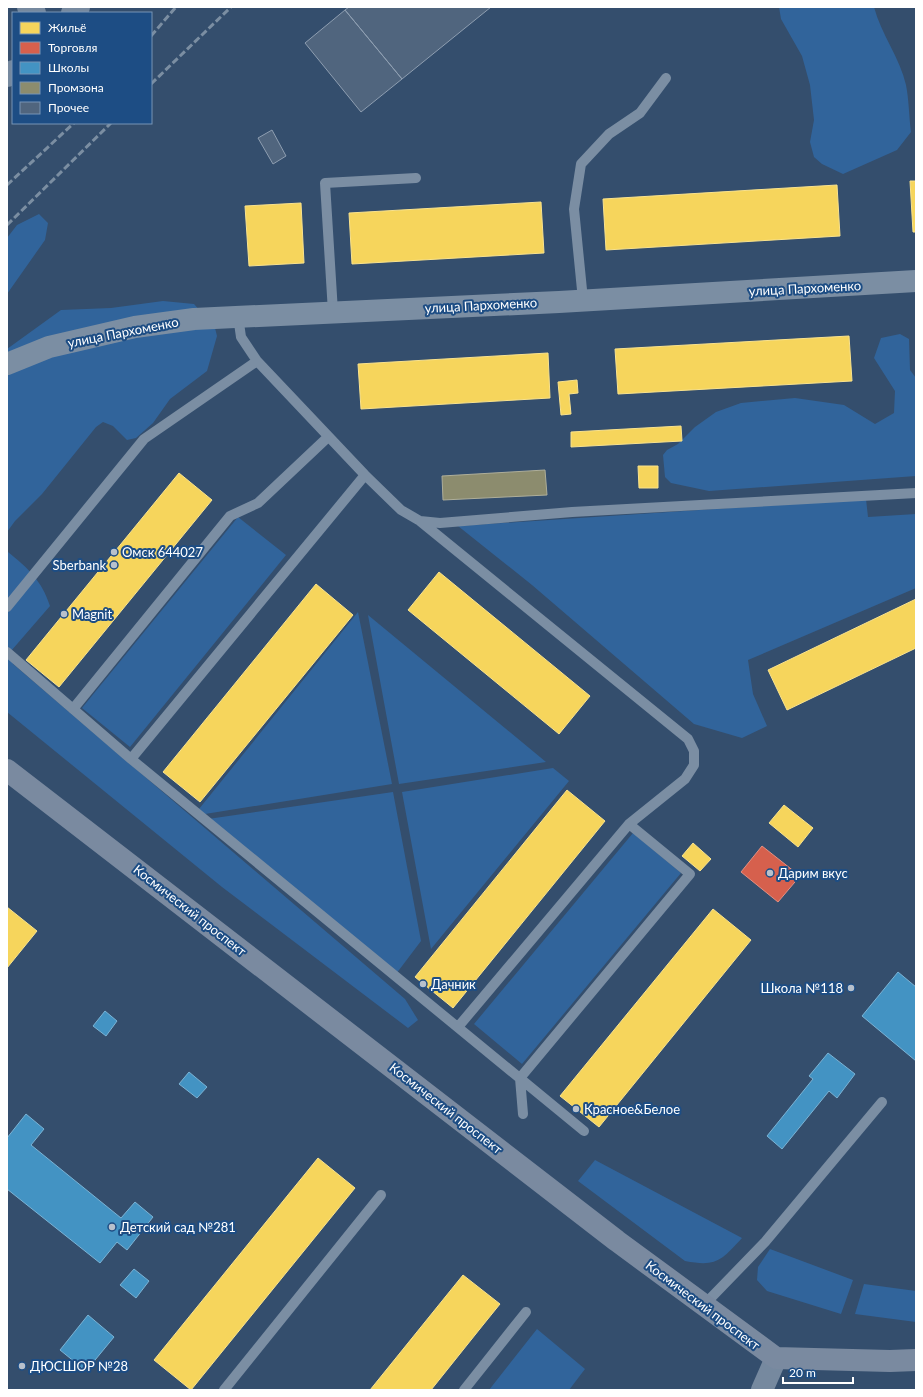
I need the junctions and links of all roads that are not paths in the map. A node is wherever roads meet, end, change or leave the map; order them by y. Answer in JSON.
{"nodes":[{"id":1,"x":666,"y":78,"type":"dead end"},
{"id":2,"x":416,"y":178,"type":"dead end"},
{"id":3,"x":916,"y":281,"type":"edge"},
{"id":4,"x":583,"y":300,"type":"junction"},
{"id":5,"x":333,"y":312,"type":"junction"},
{"id":6,"x":238,"y":316,"type":"junction"},
{"id":7,"x":257,"y":361,"type":"junction"},
{"id":8,"x":7,"y":364,"type":"edge"},
{"id":9,"x":328,"y":437,"type":"junction"},
{"id":10,"x":365,"y":475,"type":"junction"},
{"id":11,"x":916,"y":493,"type":"edge"},
{"id":12,"x":420,"y":521,"type":"junction"},
{"id":13,"x":7,"y":607,"type":"edge"},
{"id":14,"x":7,"y":652,"type":"edge"},
{"id":15,"x":73,"y":709,"type":"junction"},
{"id":16,"x":131,"y":759,"type":"junction"},
{"id":17,"x":7,"y":770,"type":"edge"},
{"id":18,"x":629,"y":824,"type":"junction"},
{"id":19,"x":458,"y":1028,"type":"junction"},
{"id":20,"x":520,"y":1078,"type":"junction"},
{"id":21,"x":882,"y":1102,"type":"dead end"},
{"id":22,"x":523,"y":1114,"type":"dead end"},
{"id":23,"x":584,"y":1131,"type":"dead end"},
{"id":24,"x":381,"y":1195,"type":"dead end"},
{"id":25,"x":703,"y":1306,"type":"junction"},
{"id":26,"x":526,"y":1312,"type":"dead end"},
{"id":27,"x":776,"y":1358,"type":"junction"},
{"id":28,"x":916,"y":1360,"type":"edge"},
{"id":29,"x":224,"y":1390,"type":"edge"},
{"id":30,"x":464,"y":1390,"type":"edge"},
{"id":31,"x":762,"y":1390,"type":"edge"}],
"edges":[{"from":1,"to":4,"type":"lane"},
{"from":2,"to":5,"type":"lane"},
{"from":3,"to":4,"type":"street","name":"улица Пархоменко"},
{"from":4,"to":5,"type":"street","name":"улица Пархоменко"},
{"from":5,"to":6,"type":"street","name":"улица Пархоменко"},
{"from":6,"to":7,"type":"lane"},
{"from":6,"to":8,"type":"street","name":"улица Пархоменко"},
{"from":7,"to":9,"type":"lane"},
{"from":7,"to":13,"type":"lane"},
{"from":9,"to":10,"type":"lane"},
{"from":9,"to":15,"type":"lane"},
{"from":10,"to":12,"type":"lane"},
{"from":10,"to":16,"type":"lane"},
{"from":11,"to":12,"type":"lane"},
{"from":12,"to":18,"type":"lane"},
{"from":14,"to":15,"type":"lane"},
{"from":15,"to":16,"type":"lane"},
{"from":16,"to":19,"type":"lane"},
{"from":17,"to":25,"type":"main road","name":"Космический проспект"},
{"from":18,"to":19,"type":"lane"},
{"from":18,"to":20,"type":"lane"},
{"from":19,"to":20,"type":"lane"},
{"from":20,"to":22,"type":"lane"},
{"from":20,"to":23,"type":"lane"},
{"from":21,"to":25,"type":"lane"},
{"from":24,"to":29,"type":"lane"},
{"from":25,"to":27,"type":"main road","name":"Космический проспект"},
{"from":26,"to":30,"type":"lane"},
{"from":27,"to":28,"type":"main road"},
{"from":27,"to":31,"type":"main road"}]}
